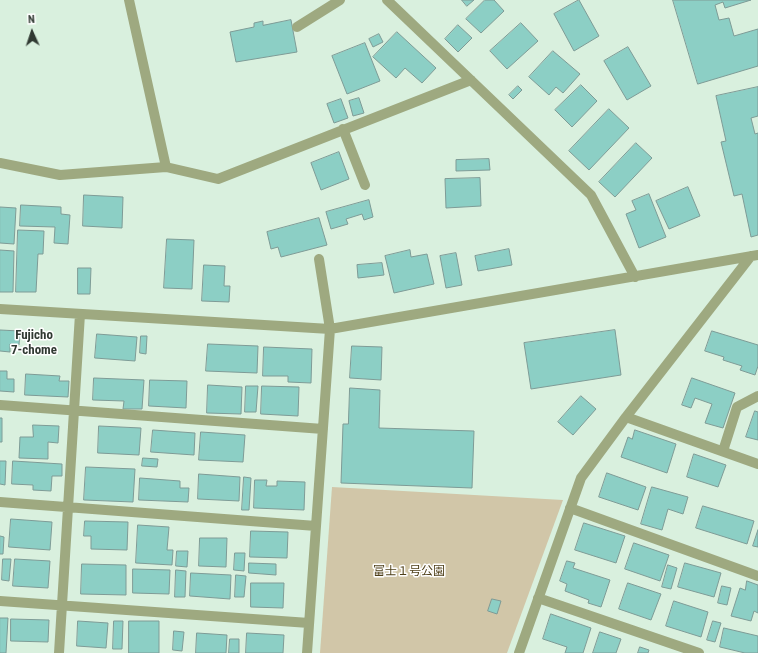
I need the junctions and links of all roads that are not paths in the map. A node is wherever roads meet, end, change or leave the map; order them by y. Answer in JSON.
{"nodes":[{"id":1,"x":129,"y":0,"type":"edge"},
{"id":2,"x":340,"y":0,"type":"edge"},
{"id":3,"x":387,"y":0,"type":"edge"},
{"id":4,"x":298,"y":27,"type":"dead end"},
{"id":5,"x":471,"y":80,"type":"junction"},
{"id":6,"x":343,"y":129,"type":"junction"},
{"id":7,"x":0,"y":163,"type":"edge"},
{"id":8,"x":166,"y":167,"type":"junction"},
{"id":9,"x":366,"y":186,"type":"dead end"},
{"id":10,"x":754,"y":256,"type":"edge"},
{"id":11,"x":319,"y":259,"type":"dead end"},
{"id":12,"x":635,"y":277,"type":"junction"},
{"id":13,"x":0,"y":309,"type":"edge"},
{"id":14,"x":80,"y":314,"type":"junction"},
{"id":15,"x":330,"y":329,"type":"junction"},
{"id":16,"x":758,"y":396,"type":"edge"},
{"id":17,"x":0,"y":405,"type":"edge"},
{"id":18,"x":74,"y":411,"type":"junction"},
{"id":19,"x":626,"y":417,"type":"junction"},
{"id":20,"x":323,"y":429,"type":"junction"},
{"id":21,"x":723,"y":451,"type":"junction"},
{"id":22,"x":758,"y":464,"type":"edge"},
{"id":23,"x":0,"y":502,"type":"edge"},
{"id":24,"x":68,"y":507,"type":"junction"},
{"id":25,"x":570,"y":508,"type":"junction"},
{"id":26,"x":316,"y":526,"type":"junction"},
{"id":27,"x":758,"y":576,"type":"edge"},
{"id":28,"x":538,"y":598,"type":"junction"},
{"id":29,"x":0,"y":601,"type":"edge"},
{"id":30,"x":62,"y":605,"type":"junction"},
{"id":31,"x":309,"y":623,"type":"junction"},
{"id":32,"x":59,"y":653,"type":"edge"},
{"id":33,"x":307,"y":653,"type":"edge"},
{"id":34,"x":519,"y":653,"type":"edge"},
{"id":35,"x":699,"y":653,"type":"edge"}],
"edges":[{"from":1,"to":8,"type":"street"},
{"from":2,"to":4,"type":"street"},
{"from":3,"to":5,"type":"street"},
{"from":5,"to":6,"type":"street"},
{"from":5,"to":12,"type":"street"},
{"from":6,"to":8,"type":"street"},
{"from":6,"to":9,"type":"street"},
{"from":7,"to":8,"type":"street"},
{"from":10,"to":12,"type":"street"},
{"from":10,"to":19,"type":"street"},
{"from":11,"to":15,"type":"street"},
{"from":12,"to":15,"type":"street"},
{"from":13,"to":14,"type":"street"},
{"from":14,"to":15,"type":"street"},
{"from":14,"to":18,"type":"street"},
{"from":15,"to":20,"type":"street"},
{"from":16,"to":21,"type":"street"},
{"from":17,"to":18,"type":"street"},
{"from":18,"to":20,"type":"street"},
{"from":18,"to":24,"type":"street"},
{"from":19,"to":21,"type":"street"},
{"from":19,"to":25,"type":"street"},
{"from":20,"to":26,"type":"street"},
{"from":21,"to":22,"type":"street"},
{"from":23,"to":24,"type":"street"},
{"from":24,"to":26,"type":"street"},
{"from":24,"to":30,"type":"street"},
{"from":25,"to":27,"type":"street"},
{"from":25,"to":28,"type":"street"},
{"from":26,"to":31,"type":"street"},
{"from":28,"to":34,"type":"street"},
{"from":28,"to":35,"type":"street"},
{"from":29,"to":30,"type":"street"},
{"from":30,"to":31,"type":"street"},
{"from":30,"to":32,"type":"street"},
{"from":31,"to":33,"type":"street"}]}
